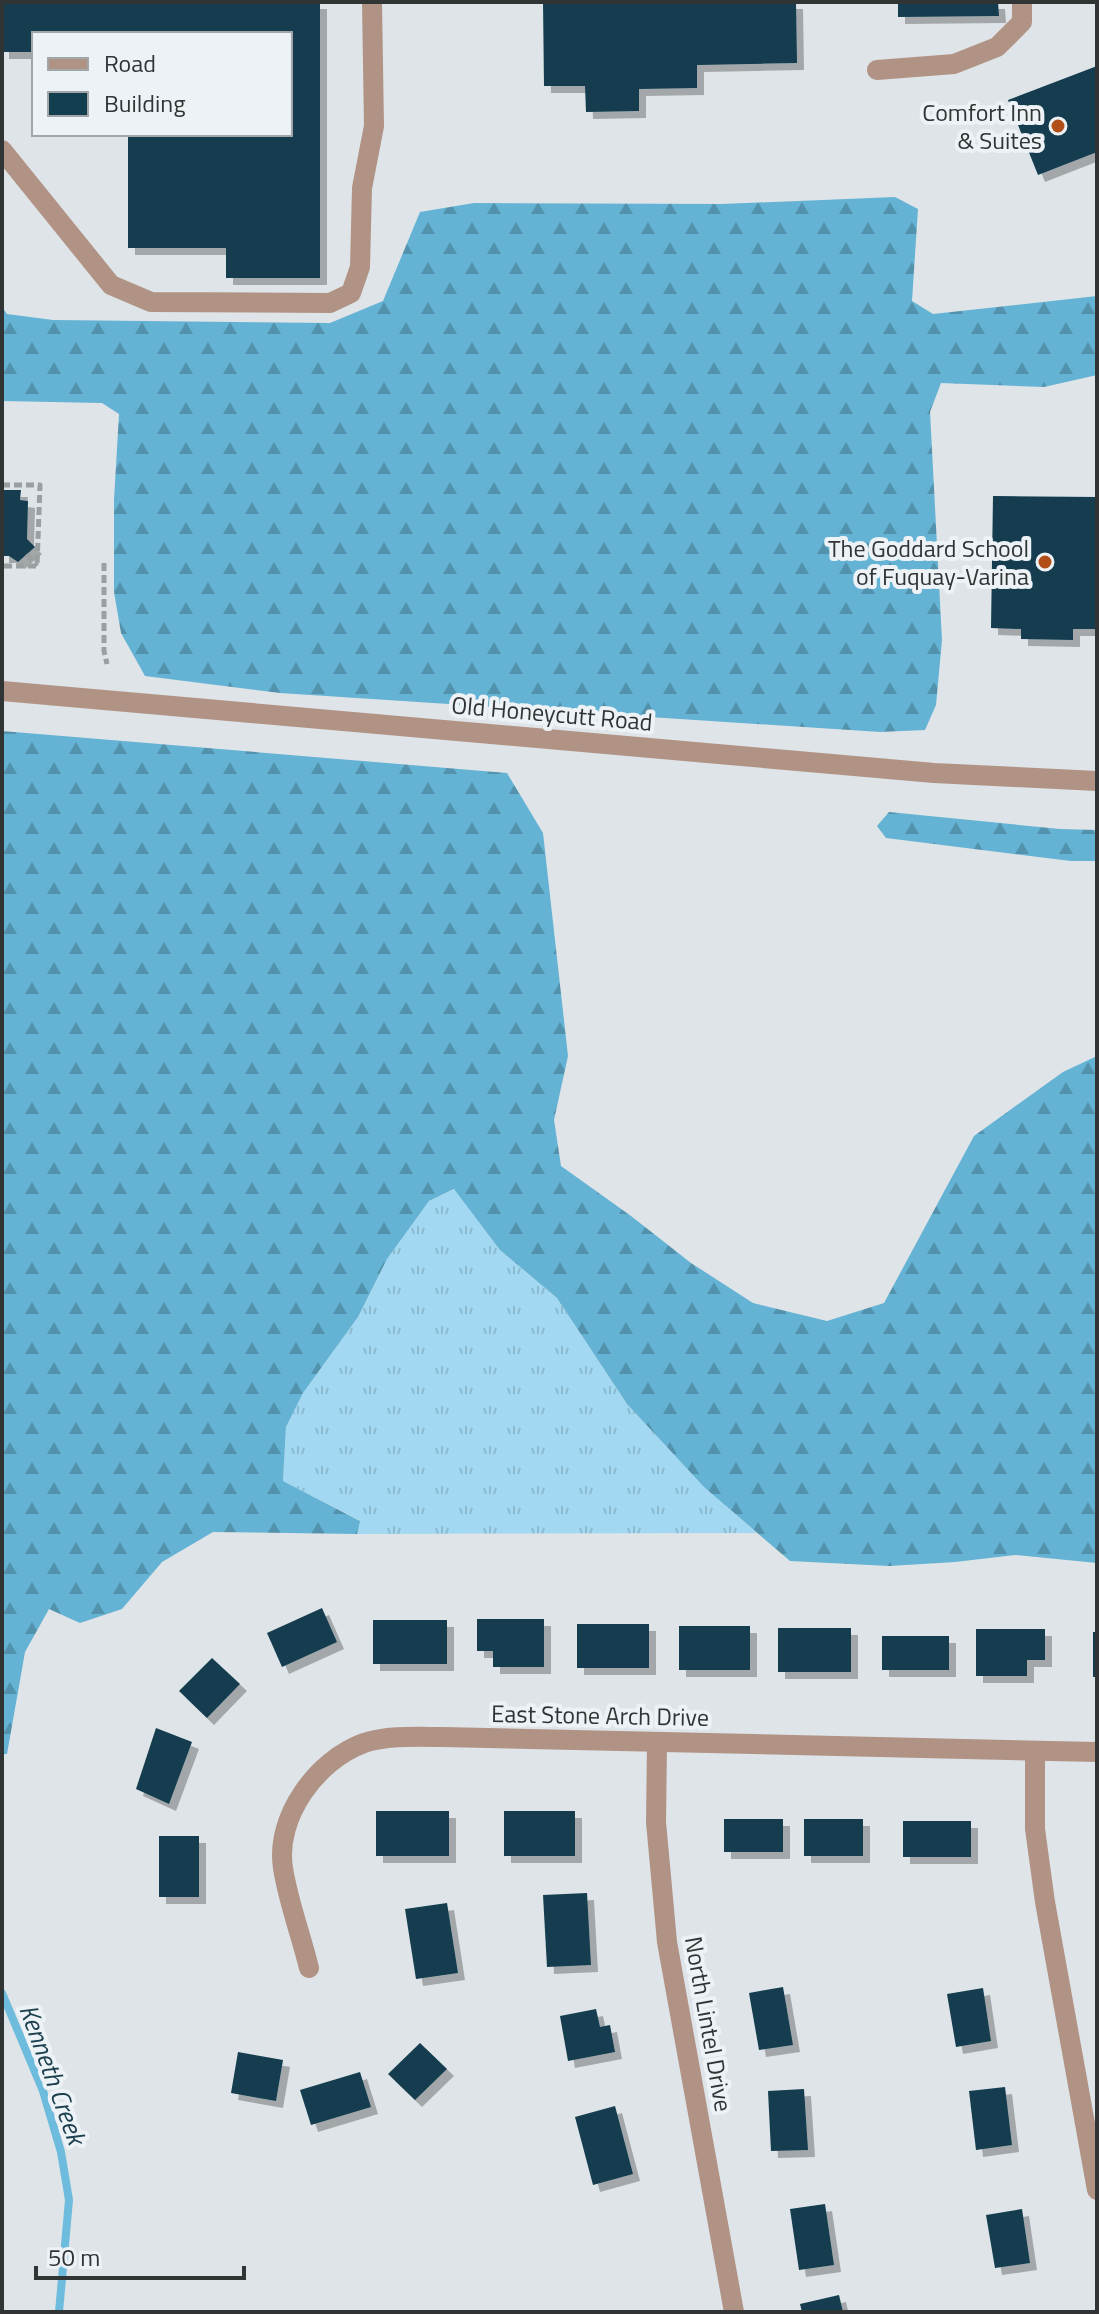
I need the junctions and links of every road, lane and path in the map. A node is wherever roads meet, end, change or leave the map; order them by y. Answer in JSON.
{"nodes":[{"id":1,"x":372,"y":2,"type":"edge"},
{"id":2,"x":1022,"y":2,"type":"edge"},
{"id":3,"x":877,"y":70,"type":"dead end"},
{"id":4,"x":2,"y":150,"type":"edge"},
{"id":5,"x":2,"y":485,"type":"edge"},
{"id":6,"x":27,"y":554,"type":"dead end"},
{"id":7,"x":104,"y":563,"type":"dead end"},
{"id":8,"x":2,"y":566,"type":"edge"},
{"id":9,"x":37,"y":566,"type":"junction"},
{"id":10,"x":107,"y":664,"type":"dead end"},
{"id":11,"x":2,"y":691,"type":"edge"},
{"id":12,"x":1097,"y":781,"type":"edge"},
{"id":13,"x":657,"y":1742,"type":"junction"},
{"id":14,"x":1035,"y":1751,"type":"junction"},
{"id":15,"x":1097,"y":1752,"type":"edge"},
{"id":16,"x":309,"y":1968,"type":"dead end"},
{"id":17,"x":1097,"y":2190,"type":"edge"},
{"id":18,"x":734,"y":2312,"type":"edge"}],
"edges":[{"from":1,"to":4,"type":"street"},
{"from":2,"to":3,"type":"street"},
{"from":5,"to":9,"type":"path"},
{"from":6,"to":9,"type":"path"},
{"from":7,"to":10,"type":"path"},
{"from":8,"to":9,"type":"path"},
{"from":11,"to":12,"type":"street","name":"Old Honeycutt Road"},
{"from":13,"to":14,"type":"street","name":"East Stone Arch Drive"},
{"from":13,"to":16,"type":"street","name":"East Stone Arch Drive"},
{"from":13,"to":18,"type":"street","name":"North Lintel Drive"},
{"from":14,"to":15,"type":"street","name":"East Stone Arch Drive"},
{"from":14,"to":17,"type":"street"}]}
